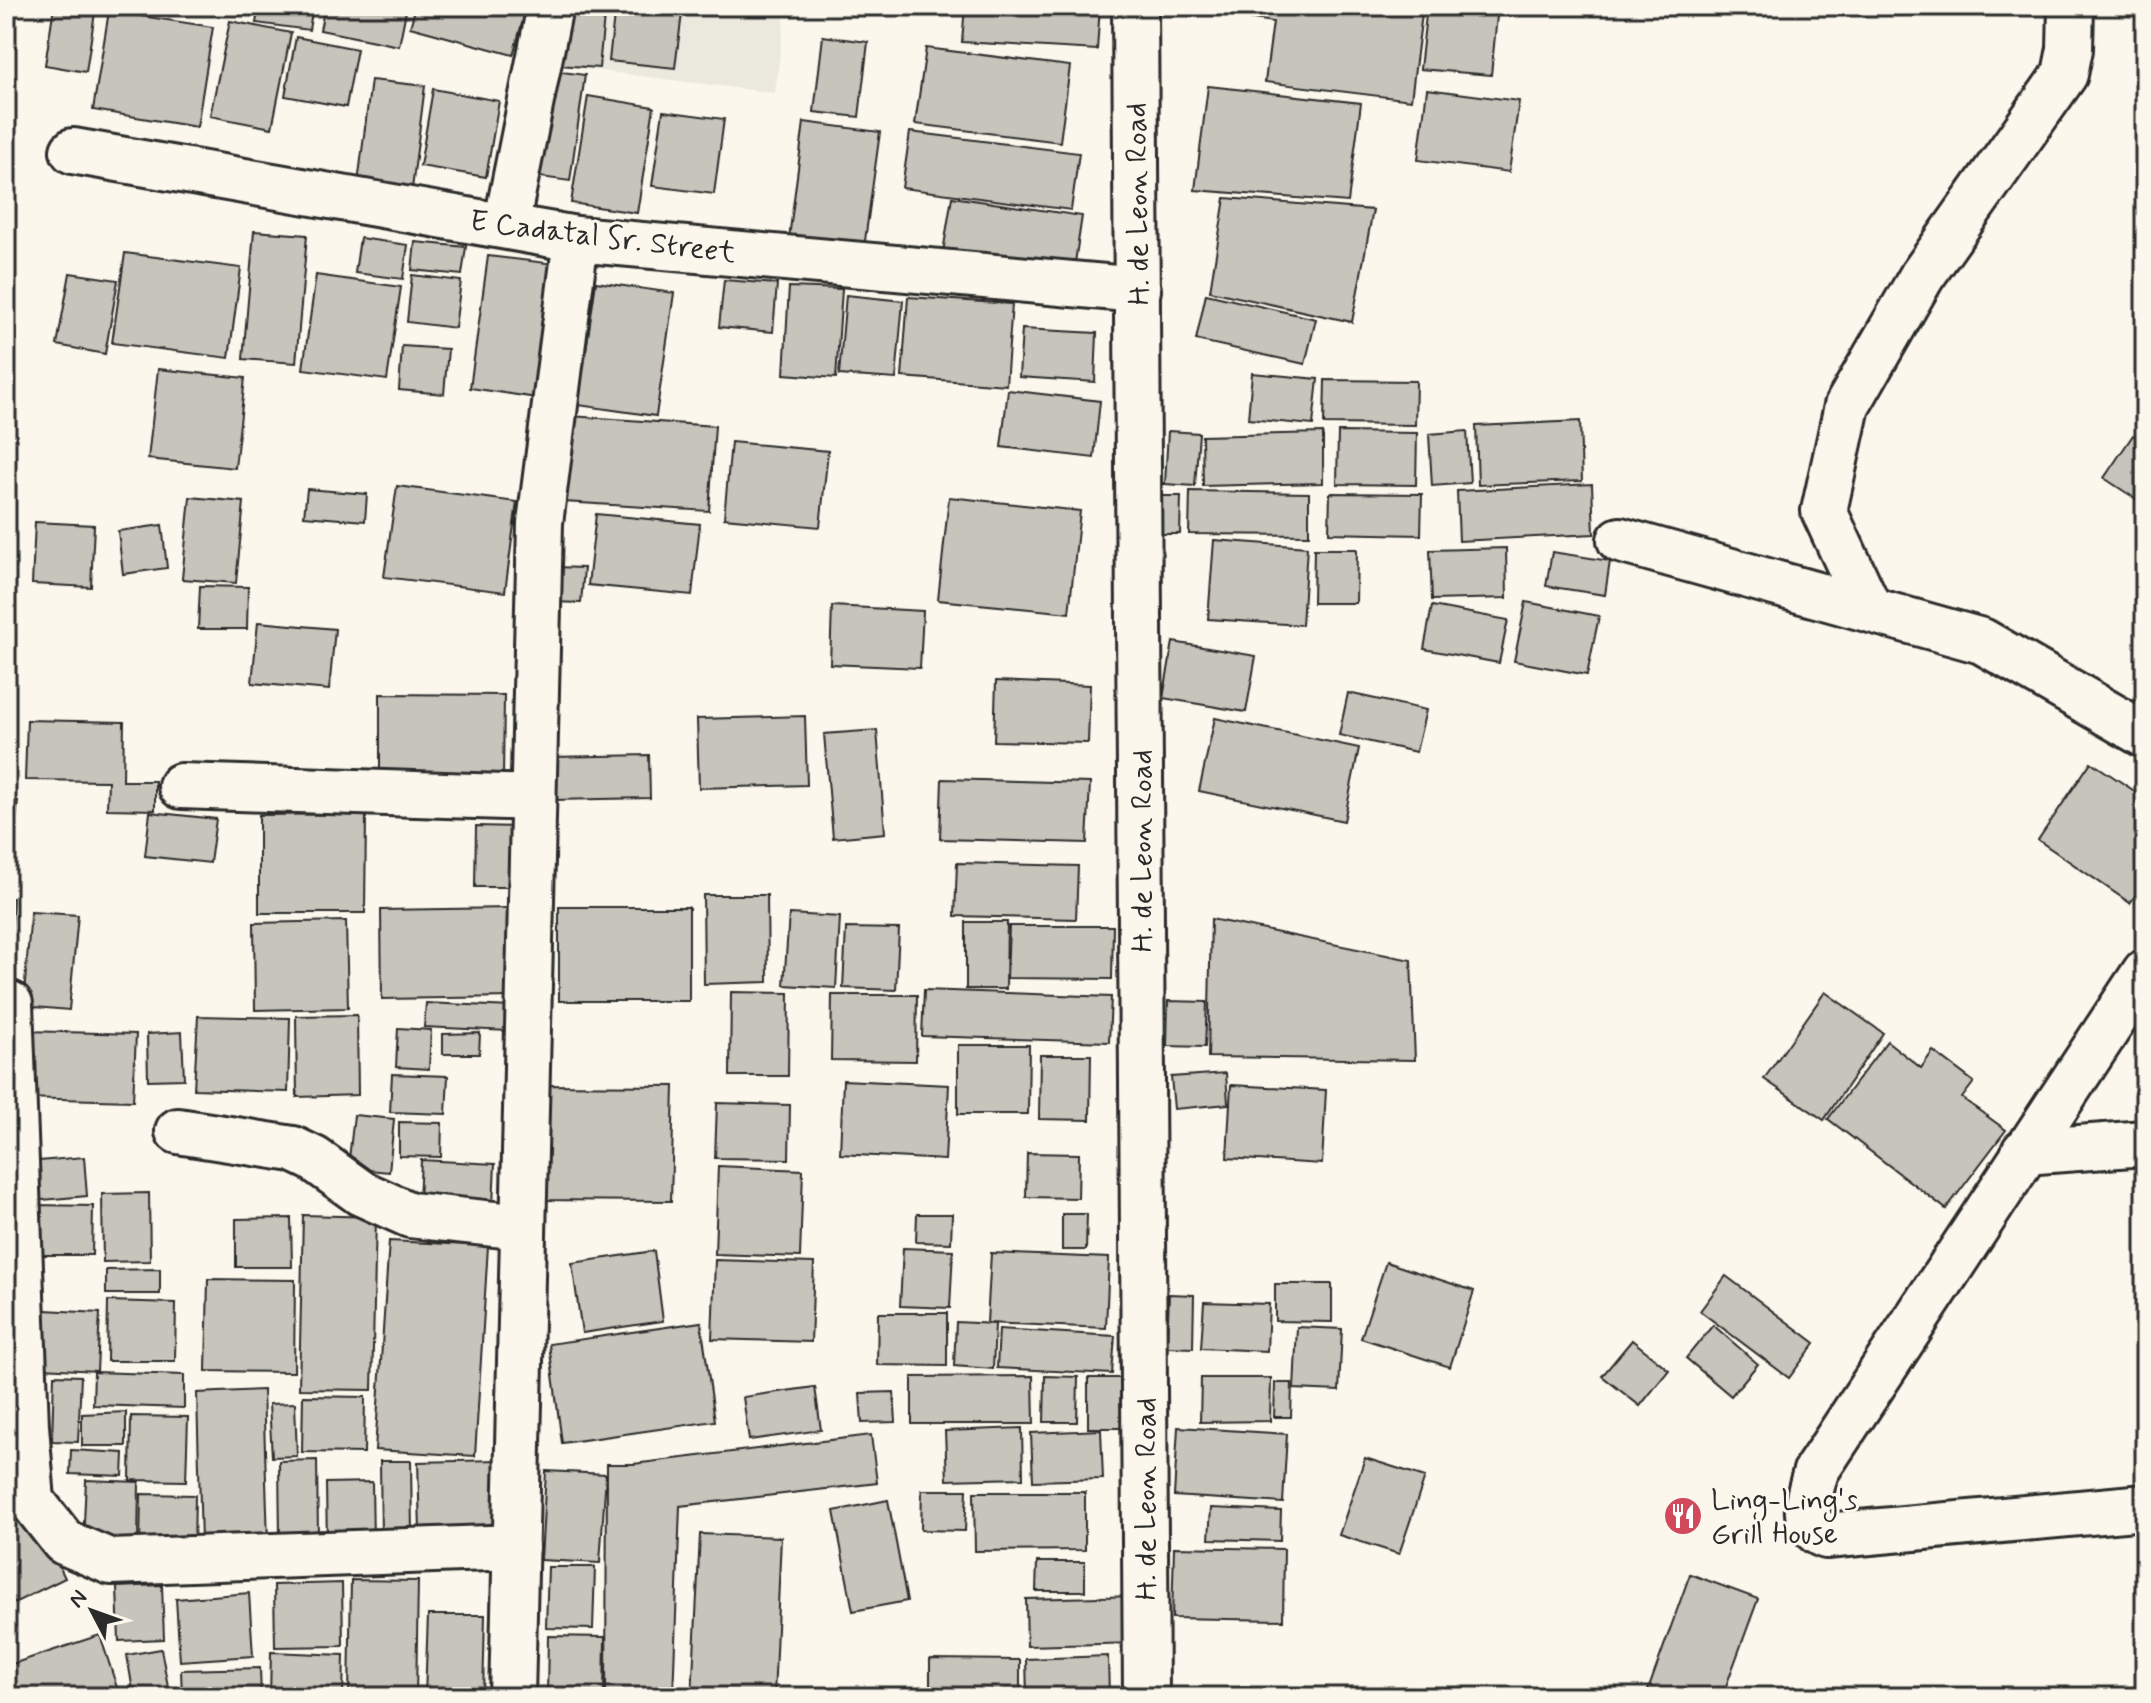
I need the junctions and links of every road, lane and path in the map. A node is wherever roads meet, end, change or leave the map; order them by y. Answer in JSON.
{"nodes":[{"id":1,"x":550,"y":6,"type":"edge"},
{"id":2,"x":1135,"y":6,"type":"edge"},
{"id":3,"x":2071,"y":6,"type":"edge"},
{"id":4,"x":73,"y":151,"type":"dead end"},
{"id":5,"x":506,"y":226,"type":"junction"},
{"id":6,"x":576,"y":239,"type":"junction"},
{"id":7,"x":1138,"y":290,"type":"junction"},
{"id":8,"x":1620,"y":540,"type":"dead end"},
{"id":9,"x":1869,"y":608,"type":"junction"},
{"id":10,"x":2145,"y":735,"type":"edge"},
{"id":11,"x":181,"y":786,"type":"dead end"},
{"id":12,"x":533,"y":798,"type":"junction"},
{"id":13,"x":2145,"y":972,"type":"edge"},
{"id":14,"x":10,"y":1004,"type":"dead end"},
{"id":15,"x":178,"y":1131,"type":"dead end"},
{"id":16,"x":2145,"y":1143,"type":"edge"},
{"id":17,"x":2024,"y":1152,"type":"junction"},
{"id":18,"x":523,"y":1227,"type":"junction"},
{"id":19,"x":2145,"y":1507,"type":"edge"},
{"id":20,"x":516,"y":1547,"type":"junction"},
{"id":21,"x":512,"y":1697,"type":"edge"},
{"id":22,"x":1146,"y":1697,"type":"edge"}],
"edges":[{"from":1,"to":5,"type":"street"},
{"from":2,"to":7,"type":"street","name":"H. de Leon Road"},
{"from":3,"to":9,"type":"street"},
{"from":4,"to":5,"type":"street","name":"E Cadatal Sr. Street"},
{"from":5,"to":6,"type":"street","name":"E Cadatal Sr. Street"},
{"from":6,"to":7,"type":"street","name":"E Cadatal Sr. Street"},
{"from":6,"to":12,"type":"street"},
{"from":7,"to":22,"type":"street","name":"H. de Leon Road"},
{"from":8,"to":9,"type":"street"},
{"from":9,"to":10,"type":"street"},
{"from":11,"to":12,"type":"street"},
{"from":12,"to":18,"type":"street"},
{"from":13,"to":17,"type":"street"},
{"from":14,"to":20,"type":"street"},
{"from":15,"to":18,"type":"street"},
{"from":16,"to":17,"type":"street"},
{"from":17,"to":19,"type":"street"},
{"from":18,"to":20,"type":"street"},
{"from":20,"to":21,"type":"street"}]}
